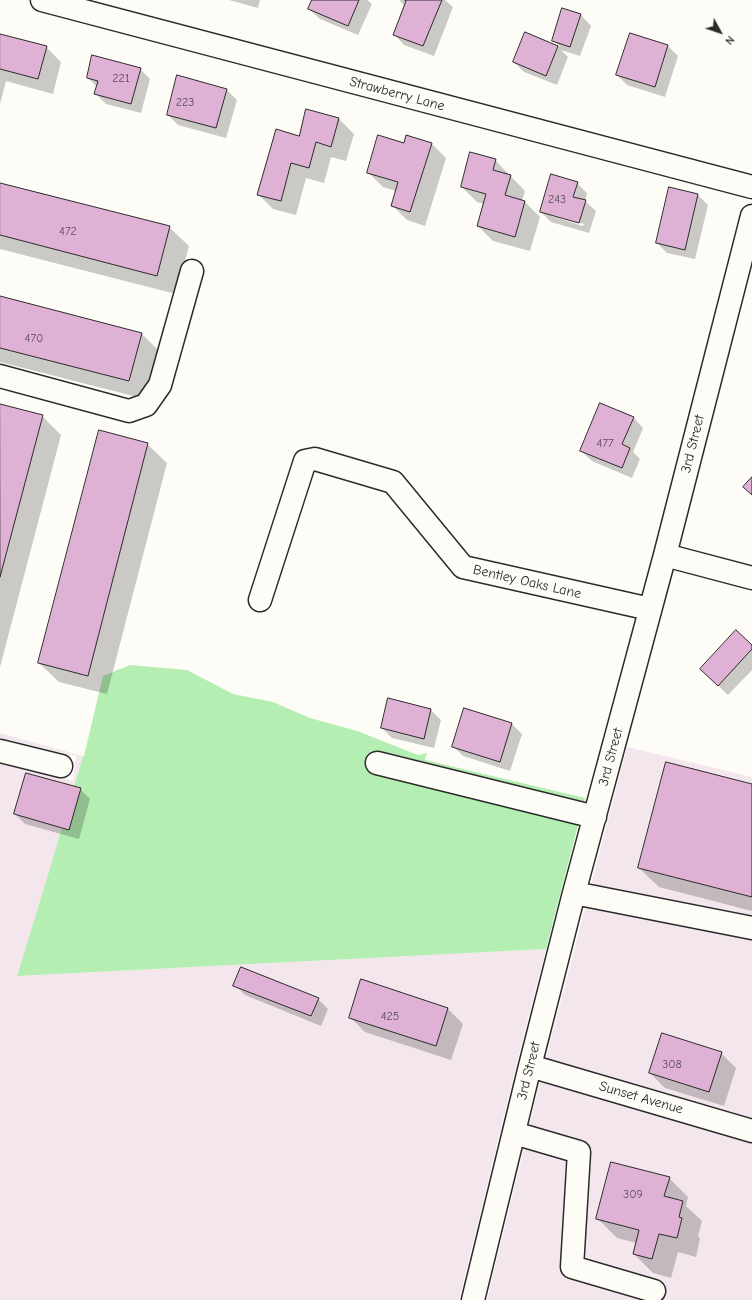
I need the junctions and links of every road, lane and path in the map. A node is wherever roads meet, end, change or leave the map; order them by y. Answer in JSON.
{"nodes":[{"id":1,"x":42,"y":0,"type":"edge"},
{"id":2,"x":752,"y":187,"type":"edge"},
{"id":3,"x":752,"y":216,"type":"edge"},
{"id":4,"x":192,"y":271,"type":"dead end"},
{"id":5,"x":0,"y":376,"type":"edge"},
{"id":6,"x":665,"y":555,"type":"junction"},
{"id":7,"x":752,"y":578,"type":"edge"},
{"id":8,"x":260,"y":600,"type":"dead end"},
{"id":9,"x":650,"y":609,"type":"junction"},
{"id":10,"x":0,"y":751,"type":"edge"},
{"id":11,"x":377,"y":763,"type":"dead end"},
{"id":12,"x":61,"y":766,"type":"dead end"},
{"id":13,"x":595,"y":817,"type":"junction"},
{"id":14,"x":574,"y":893,"type":"junction"},
{"id":15,"x":752,"y":928,"type":"edge"},
{"id":16,"x":530,"y":1066,"type":"junction"},
{"id":17,"x":752,"y":1131,"type":"edge"},
{"id":18,"x":514,"y":1133,"type":"junction"},
{"id":19,"x":654,"y":1291,"type":"dead end"},
{"id":20,"x":473,"y":1300,"type":"edge"}],
"edges":[{"from":1,"to":2,"type":"street","name":"Strawberry Lane"},
{"from":3,"to":6,"type":"street","name":"3rd Street"},
{"from":4,"to":5,"type":"street"},
{"from":6,"to":7,"type":"street"},
{"from":6,"to":9,"type":"street","name":"3rd Street"},
{"from":8,"to":9,"type":"street","name":"Bentley Oaks Lane"},
{"from":9,"to":13,"type":"street","name":"3rd Street"},
{"from":10,"to":12,"type":"street"},
{"from":11,"to":13,"type":"street"},
{"from":13,"to":14,"type":"street","name":"3rd Street"},
{"from":14,"to":15,"type":"street"},
{"from":14,"to":16,"type":"street","name":"3rd Street"},
{"from":16,"to":17,"type":"street","name":"Sunset Avenue"},
{"from":16,"to":18,"type":"street","name":"3rd Street"},
{"from":18,"to":19,"type":"street"},
{"from":18,"to":20,"type":"street","name":"3rd Street"}]}
